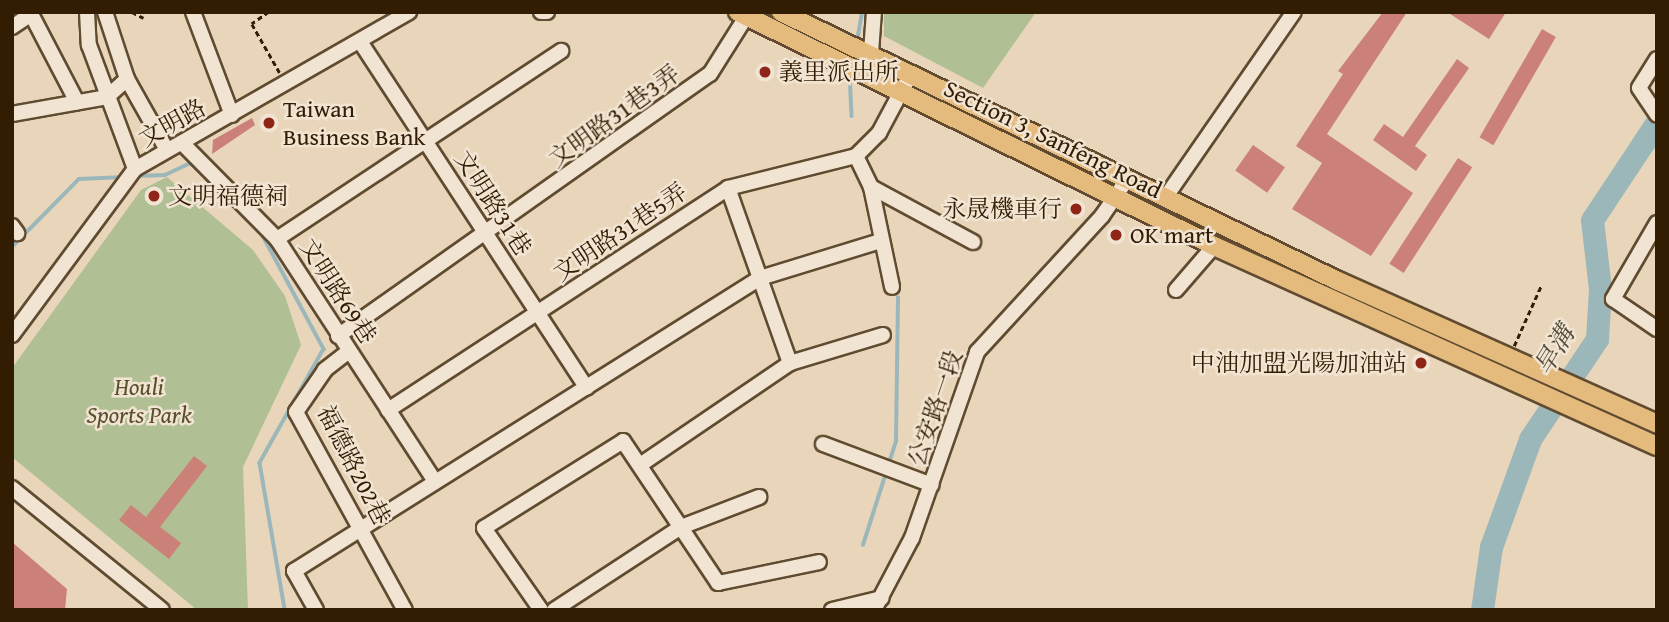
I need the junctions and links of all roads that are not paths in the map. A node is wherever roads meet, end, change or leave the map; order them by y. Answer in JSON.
{"nodes":[{"id":1,"x":87,"y":12,"type":"edge"},
{"id":2,"x":105,"y":12,"type":"edge"},
{"id":3,"x":193,"y":12,"type":"edge"},
{"id":4,"x":541,"y":12,"type":"edge"},
{"id":5,"x":547,"y":12,"type":"edge"},
{"id":6,"x":781,"y":12,"type":"edge"},
{"id":7,"x":874,"y":12,"type":"edge"},
{"id":8,"x":1294,"y":12,"type":"edge"},
{"id":9,"x":30,"y":13,"type":"edge"},
{"id":10,"x":406,"y":13,"type":"edge"},
{"id":11,"x":744,"y":14,"type":"edge"},
{"id":12,"x":12,"y":27,"type":"edge"},
{"id":13,"x":361,"y":43,"type":"junction"},
{"id":14,"x":561,"y":51,"type":"dead end"},
{"id":15,"x":874,"y":56,"type":"junction"},
{"id":16,"x":1657,"y":59,"type":"edge"},
{"id":17,"x":911,"y":73,"type":"junction"},
{"id":18,"x":867,"y":74,"type":"junction"},
{"id":19,"x":127,"y":79,"type":"junction"},
{"id":20,"x":901,"y":91,"type":"junction"},
{"id":21,"x":107,"y":97,"type":"junction"},
{"id":22,"x":77,"y":102,"type":"junction"},
{"id":23,"x":12,"y":114,"type":"edge"},
{"id":24,"x":232,"y":115,"type":"junction"},
{"id":25,"x":1657,"y":115,"type":"edge"},
{"id":26,"x":427,"y":143,"type":"junction"},
{"id":27,"x":183,"y":144,"type":"junction"},
{"id":28,"x":167,"y":150,"type":"junction"},
{"id":29,"x":856,"y":156,"type":"junction"},
{"id":30,"x":135,"y":169,"type":"junction"},
{"id":31,"x":1126,"y":181,"type":"junction"},
{"id":32,"x":870,"y":187,"type":"junction"},
{"id":33,"x":727,"y":188,"type":"junction"},
{"id":34,"x":1117,"y":198,"type":"junction"},
{"id":35,"x":1165,"y":198,"type":"junction"},
{"id":36,"x":1657,"y":223,"type":"edge"},
{"id":37,"x":486,"y":237,"type":"junction"},
{"id":38,"x":277,"y":239,"type":"junction"},
{"id":39,"x":880,"y":241,"type":"junction"},
{"id":40,"x":973,"y":242,"type":"dead end"},
{"id":41,"x":1214,"y":246,"type":"junction"},
{"id":42,"x":760,"y":278,"type":"junction"},
{"id":43,"x":892,"y":287,"type":"dead end"},
{"id":44,"x":1176,"y":290,"type":"dead end"},
{"id":45,"x":538,"y":314,"type":"junction"},
{"id":46,"x":1657,"y":329,"type":"edge"},
{"id":47,"x":12,"y":335,"type":"edge"},
{"id":48,"x":883,"y":335,"type":"dead end"},
{"id":49,"x":338,"y":336,"type":"junction"},
{"id":50,"x":349,"y":351,"type":"junction"},
{"id":51,"x":790,"y":363,"type":"junction"},
{"id":52,"x":1505,"y":366,"type":"junction"},
{"id":53,"x":587,"y":388,"type":"junction"},
{"id":54,"x":1586,"y":402,"type":"junction"},
{"id":55,"x":388,"y":410,"type":"junction"},
{"id":56,"x":1657,"y":424,"type":"edge"},
{"id":57,"x":823,"y":444,"type":"dead end"},
{"id":58,"x":1657,"y":446,"type":"edge"},
{"id":59,"x":640,"y":466,"type":"junction"},
{"id":60,"x":435,"y":481,"type":"junction"},
{"id":61,"x":932,"y":485,"type":"junction"},
{"id":62,"x":12,"y":488,"type":"edge"},
{"id":63,"x":759,"y":497,"type":"dead end"},
{"id":64,"x":681,"y":527,"type":"junction"},
{"id":65,"x":362,"y":531,"type":"junction"},
{"id":66,"x":819,"y":562,"type":"dead end"},
{"id":67,"x":878,"y":604,"type":"edge"},
{"id":68,"x":162,"y":610,"type":"edge"},
{"id":69,"x":316,"y":610,"type":"edge"},
{"id":70,"x":405,"y":610,"type":"edge"},
{"id":71,"x":541,"y":610,"type":"edge"},
{"id":72,"x":554,"y":610,"type":"edge"},
{"id":73,"x":832,"y":610,"type":"edge"}],
"edges":[{"from":1,"to":21,"type":"street"},
{"from":2,"to":19,"type":"street"},
{"from":3,"to":24,"type":"street"},
{"from":4,"to":5,"type":"street"},
{"from":6,"to":15,"type":"main road","name":"Section 3, Sanfeng Road"},
{"from":7,"to":15,"type":"street"},
{"from":8,"to":35,"type":"street"},
{"from":9,"to":12,"type":"street"},
{"from":9,"to":22,"type":"street"},
{"from":10,"to":13,"type":"street","name":"文明路"},
{"from":11,"to":18,"type":"main road","name":"Section 3, Sanfeng Road"},
{"from":11,"to":37,"type":"street","name":"文明路31巷3弄"},
{"from":13,"to":24,"type":"street","name":"文明路"},
{"from":13,"to":26,"type":"street","name":"文明路31巷"},
{"from":14,"to":26,"type":"street"},
{"from":15,"to":17,"type":"main road","name":"Section 3, Sanfeng Road"},
{"from":15,"to":18,"type":"street"},
{"from":16,"to":25,"type":"street"},
{"from":17,"to":20,"type":"street"},
{"from":17,"to":31,"type":"main road","name":"Section 3, Sanfeng Road"},
{"from":18,"to":20,"type":"main road","name":"Section 3, Sanfeng Road"},
{"from":19,"to":21,"type":"street"},
{"from":19,"to":28,"type":"street"},
{"from":20,"to":29,"type":"street"},
{"from":20,"to":34,"type":"main road","name":"Section 3, Sanfeng Road"},
{"from":21,"to":22,"type":"street"},
{"from":21,"to":30,"type":"street"},
{"from":22,"to":23,"type":"street"},
{"from":24,"to":27,"type":"street","name":"文明路"},
{"from":26,"to":37,"type":"street","name":"文明路31巷"},
{"from":26,"to":38,"type":"street"},
{"from":27,"to":28,"type":"street","name":"文明路"},
{"from":27,"to":38,"type":"street","name":"文明路69巷"},
{"from":28,"to":30,"type":"street","name":"文明路"},
{"from":29,"to":32,"type":"street"},
{"from":29,"to":33,"type":"street","name":"文明路31巷5弄"},
{"from":30,"to":47,"type":"street","name":"文明路"},
{"from":31,"to":34,"type":"street","name":"公安路一段"},
{"from":31,"to":35,"type":"main road","name":"Section 3, Sanfeng Road"},
{"from":32,"to":39,"type":"street"},
{"from":32,"to":40,"type":"street"},
{"from":33,"to":42,"type":"street"},
{"from":33,"to":45,"type":"street","name":"文明路31巷5弄"},
{"from":34,"to":41,"type":"main road","name":"Section 3, Sanfeng Road"},
{"from":34,"to":61,"type":"street","name":"公安路一段"},
{"from":35,"to":52,"type":"main road","name":"Section 3, Sanfeng Road"},
{"from":36,"to":46,"type":"street"},
{"from":37,"to":45,"type":"street","name":"文明路31巷"},
{"from":37,"to":49,"type":"street","name":"文明路31巷3弄"},
{"from":38,"to":49,"type":"street","name":"文明路69巷"},
{"from":39,"to":42,"type":"street"},
{"from":39,"to":43,"type":"street"},
{"from":41,"to":44,"type":"street"},
{"from":41,"to":52,"type":"main road","name":"Section 3, Sanfeng Road"},
{"from":42,"to":51,"type":"street"},
{"from":42,"to":53,"type":"street"},
{"from":45,"to":53,"type":"street","name":"文明路31巷"},
{"from":45,"to":55,"type":"street","name":"文明路31巷5弄"},
{"from":48,"to":51,"type":"street"},
{"from":49,"to":50,"type":"street","name":"文明路69巷"},
{"from":50,"to":55,"type":"street","name":"文明路69巷"},
{"from":50,"to":65,"type":"street","name":"福德路202巷"},
{"from":51,"to":59,"type":"street"},
{"from":52,"to":54,"type":"main road","name":"Section 3, Sanfeng Road"},
{"from":52,"to":54,"type":"main road","name":"Section 3, Sanfeng Road"},
{"from":53,"to":60,"type":"street"},
{"from":54,"to":56,"type":"main road"},
{"from":54,"to":58,"type":"main road"},
{"from":55,"to":60,"type":"street","name":"文明路69巷"},
{"from":57,"to":61,"type":"street"},
{"from":59,"to":64,"type":"street"},
{"from":59,"to":71,"type":"street"},
{"from":60,"to":65,"type":"street"},
{"from":61,"to":67,"type":"street","name":"公安路一段"},
{"from":62,"to":68,"type":"street"},
{"from":63,"to":64,"type":"street"},
{"from":64,"to":66,"type":"street"},
{"from":64,"to":72,"type":"street"},
{"from":65,"to":69,"type":"street"},
{"from":65,"to":70,"type":"street","name":"福德路202巷"},
{"from":67,"to":73,"type":"street"}]}
